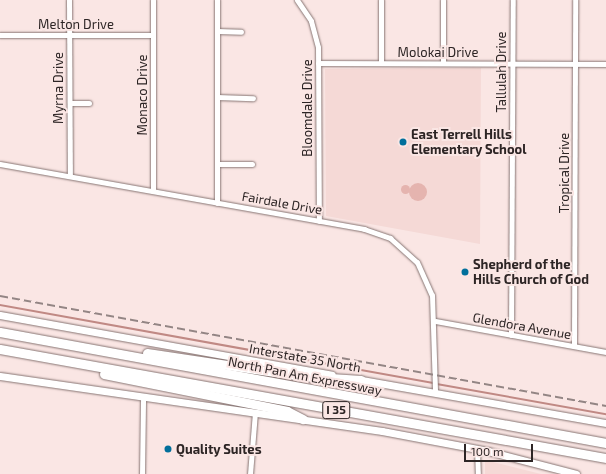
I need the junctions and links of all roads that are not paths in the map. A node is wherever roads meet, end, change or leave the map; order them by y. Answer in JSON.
{"nodes":[{"id":1,"x":69,"y":0,"type":"edge"},
{"id":2,"x":152,"y":0,"type":"edge"},
{"id":3,"x":217,"y":0,"type":"edge"},
{"id":4,"x":297,"y":0,"type":"edge"},
{"id":5,"x":381,"y":0,"type":"edge"},
{"id":6,"x":443,"y":0,"type":"edge"},
{"id":7,"x":513,"y":0,"type":"edge"},
{"id":8,"x":575,"y":0,"type":"edge"},
{"id":9,"x":217,"y":31,"type":"junction"},
{"id":10,"x":241,"y":32,"type":"dead end"},
{"id":11,"x":0,"y":35,"type":"edge"},
{"id":12,"x":69,"y":35,"type":"junction"},
{"id":13,"x":153,"y":35,"type":"junction"},
{"id":14,"x":318,"y":63,"type":"junction"},
{"id":15,"x":381,"y":63,"type":"junction"},
{"id":16,"x":443,"y":63,"type":"junction"},
{"id":17,"x":512,"y":64,"type":"junction"},
{"id":18,"x":575,"y":64,"type":"junction"},
{"id":19,"x":606,"y":64,"type":"edge"},
{"id":20,"x":217,"y":97,"type":"junction"},
{"id":21,"x":252,"y":98,"type":"dead end"},
{"id":22,"x":70,"y":103,"type":"junction"},
{"id":23,"x":89,"y":103,"type":"dead end"},
{"id":24,"x":0,"y":164,"type":"edge"},
{"id":25,"x":217,"y":164,"type":"junction"},
{"id":26,"x":252,"y":164,"type":"dead end"},
{"id":27,"x":70,"y":176,"type":"junction"},
{"id":28,"x":153,"y":191,"type":"junction"},
{"id":29,"x":217,"y":203,"type":"junction"},
{"id":30,"x":319,"y":221,"type":"junction"},
{"id":31,"x":0,"y":315,"type":"edge"},
{"id":32,"x":435,"y":321,"type":"junction"},
{"id":33,"x":0,"y":332,"type":"edge"},
{"id":34,"x":511,"y":335,"type":"junction"},
{"id":35,"x":87,"y":346,"type":"junction"},
{"id":36,"x":574,"y":346,"type":"junction"},
{"id":37,"x":0,"y":349,"type":"edge"},
{"id":38,"x":606,"y":352,"type":"edge"},
{"id":39,"x":65,"y":362,"type":"junction"},
{"id":40,"x":0,"y":376,"type":"edge"},
{"id":41,"x":361,"y":380,"type":"junction"},
{"id":42,"x":435,"y":386,"type":"junction"},
{"id":43,"x":143,"y":399,"type":"junction"},
{"id":44,"x":255,"y":412,"type":"junction"},
{"id":45,"x":303,"y":419,"type":"junction"},
{"id":46,"x":606,"y":423,"type":"edge"},
{"id":47,"x":606,"y":443,"type":"edge"},
{"id":48,"x":478,"y":449,"type":"junction"},
{"id":49,"x":606,"y":458,"type":"edge"},
{"id":50,"x":552,"y":471,"type":"edge"},
{"id":51,"x":142,"y":474,"type":"edge"},
{"id":52,"x":250,"y":474,"type":"edge"},
{"id":53,"x":478,"y":474,"type":"edge"},
{"id":54,"x":576,"y":474,"type":"edge"}],
"edges":[{"from":1,"to":12,"type":"street","name":"Myrna Drive"},
{"from":2,"to":13,"type":"street","name":"Monaco Drive"},
{"from":3,"to":9,"type":"street"},
{"from":4,"to":14,"type":"street","name":"Bloomdale Drive"},
{"from":5,"to":15,"type":"street"},
{"from":6,"to":16,"type":"street"},
{"from":7,"to":17,"type":"street","name":"Tallulah Drive"},
{"from":8,"to":18,"type":"street","name":"Tropical Drive"},
{"from":9,"to":10,"type":"street"},
{"from":9,"to":20,"type":"street"},
{"from":11,"to":12,"type":"street","name":"Melton Drive"},
{"from":12,"to":13,"type":"street","name":"Melton Drive"},
{"from":12,"to":22,"type":"street","name":"Myrna Drive"},
{"from":13,"to":28,"type":"street","name":"Monaco Drive"},
{"from":14,"to":15,"type":"street","name":"Molokai Drive"},
{"from":14,"to":30,"type":"street","name":"Bloomdale Drive"},
{"from":15,"to":16,"type":"street","name":"Molokai Drive"},
{"from":16,"to":17,"type":"street","name":"Molokai Drive"},
{"from":17,"to":18,"type":"street","name":"Molokai Drive"},
{"from":17,"to":34,"type":"street","name":"Tallulah Drive"},
{"from":18,"to":19,"type":"street","name":"Molokai Drive"},
{"from":18,"to":36,"type":"street","name":"Tropical Drive"},
{"from":20,"to":21,"type":"street"},
{"from":20,"to":25,"type":"street"},
{"from":22,"to":23,"type":"street"},
{"from":22,"to":27,"type":"street","name":"Myrna Drive"},
{"from":24,"to":27,"type":"street","name":"Fairdale Drive"},
{"from":25,"to":26,"type":"street"},
{"from":25,"to":29,"type":"street"},
{"from":27,"to":28,"type":"street","name":"Fairdale Drive"},
{"from":28,"to":29,"type":"street","name":"Fairdale Drive"},
{"from":29,"to":30,"type":"street","name":"Fairdale Drive"},
{"from":30,"to":32,"type":"street","name":"Fairdale Drive"},
{"from":31,"to":41,"type":"main road","name":"Interstate 35 North"},
{"from":32,"to":34,"type":"street","name":"Glendora Avenue"},
{"from":32,"to":42,"type":"street","name":"Fairdale Drive"},
{"from":33,"to":35,"type":"highway","name":"North Pan Am Expressway","number":"I 35"},
{"from":34,"to":36,"type":"street","name":"Glendora Avenue"},
{"from":35,"to":41,"type":"highway"},
{"from":35,"to":47,"type":"highway","name":"North Pan Am Expressway","number":"I 35"},
{"from":36,"to":38,"type":"street","name":"Glendora Avenue"},
{"from":37,"to":39,"type":"highway","name":"North Pan Am Expressway","number":"I 35"},
{"from":39,"to":45,"type":"highway"},
{"from":39,"to":49,"type":"highway","name":"North Pan Am Expressway","number":"I 35"},
{"from":40,"to":43,"type":"main road"},
{"from":41,"to":42,"type":"main road","name":"Interstate 35 North"},
{"from":42,"to":46,"type":"main road","name":"Interstate 35 North"},
{"from":43,"to":44,"type":"main road"},
{"from":43,"to":51,"type":"street"},
{"from":44,"to":45,"type":"main road"},
{"from":44,"to":52,"type":"street"},
{"from":45,"to":48,"type":"main road"},
{"from":48,"to":50,"type":"main road"},
{"from":48,"to":53,"type":"street"},
{"from":50,"to":54,"type":"main road"}]}
